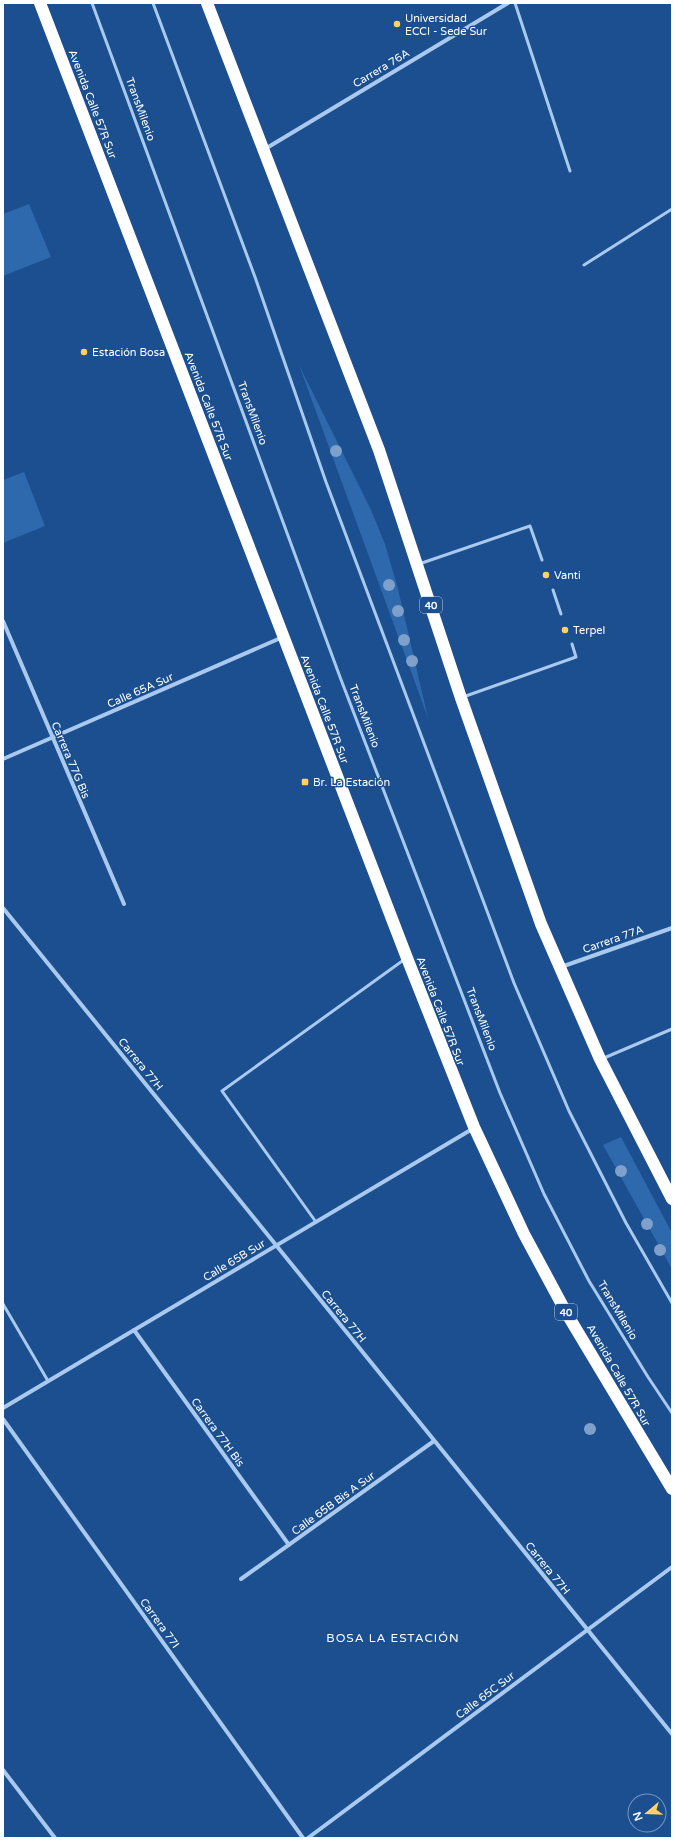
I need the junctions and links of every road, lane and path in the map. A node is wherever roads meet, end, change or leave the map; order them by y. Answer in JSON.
{"nodes":[{"id":1,"x":40,"y":3,"type":"edge"},
{"id":2,"x":92,"y":3,"type":"edge"},
{"id":3,"x":153,"y":3,"type":"edge"},
{"id":4,"x":207,"y":3,"type":"edge"},
{"id":5,"x":508,"y":3,"type":"edge"},
{"id":6,"x":516,"y":3,"type":"edge"},
{"id":7,"x":264,"y":149,"type":"junction"},
{"id":8,"x":570,"y":171,"type":"dead end"},
{"id":9,"x":672,"y":209,"type":"edge"},
{"id":10,"x":584,"y":266,"type":"dead end"},
{"id":11,"x":542,"y":560,"type":"dead end"},
{"id":12,"x":418,"y":564,"type":"junction"},
{"id":13,"x":552,"y":590,"type":"dead end"},
{"id":14,"x":561,"y":614,"type":"dead end"},
{"id":15,"x":3,"y":621,"type":"edge"},
{"id":16,"x":283,"y":636,"type":"junction"},
{"id":17,"x":572,"y":644,"type":"dead end"},
{"id":18,"x":461,"y":698,"type":"junction"},
{"id":19,"x":52,"y":738,"type":"junction"},
{"id":20,"x":3,"y":759,"type":"edge"},
{"id":21,"x":124,"y":904,"type":"dead end"},
{"id":22,"x":3,"y":908,"type":"edge"},
{"id":23,"x":672,"y":928,"type":"edge"},
{"id":24,"x":407,"y":958,"type":"junction"},
{"id":25,"x":560,"y":968,"type":"junction"},
{"id":26,"x":672,"y":1029,"type":"edge"},
{"id":27,"x":600,"y":1059,"type":"junction"},
{"id":28,"x":474,"y":1127,"type":"junction"},
{"id":29,"x":672,"y":1198,"type":"edge"},
{"id":30,"x":316,"y":1222,"type":"junction"},
{"id":31,"x":276,"y":1245,"type":"junction"},
{"id":32,"x":672,"y":1303,"type":"edge"},
{"id":33,"x":3,"y":1304,"type":"edge"},
{"id":34,"x":134,"y":1330,"type":"junction"},
{"id":35,"x":48,"y":1381,"type":"junction"},
{"id":36,"x":3,"y":1408,"type":"edge"},
{"id":37,"x":672,"y":1413,"type":"edge"},
{"id":38,"x":3,"y":1419,"type":"edge"},
{"id":39,"x":434,"y":1441,"type":"junction"},
{"id":40,"x":672,"y":1489,"type":"edge"},
{"id":41,"x":289,"y":1545,"type":"junction"},
{"id":42,"x":672,"y":1567,"type":"edge"},
{"id":43,"x":242,"y":1580,"type":"dead end"},
{"id":44,"x":587,"y":1630,"type":"junction"},
{"id":45,"x":672,"y":1734,"type":"edge"},
{"id":46,"x":3,"y":1770,"type":"edge"},
{"id":47,"x":55,"y":1838,"type":"edge"},
{"id":48,"x":303,"y":1838,"type":"edge"},
{"id":49,"x":308,"y":1838,"type":"edge"}],
"edges":[{"from":1,"to":16,"type":"highway","name":"Avenida Calle 57R Sur","number":"40"},
{"from":2,"to":37,"type":"lane","name":"TransMilenio"},
{"from":3,"to":32,"type":"lane"},
{"from":4,"to":7,"type":"highway","number":"40"},
{"from":5,"to":7,"type":"street","name":"Carrera 76A"},
{"from":6,"to":8,"type":"lane"},
{"from":7,"to":12,"type":"highway","number":"40"},
{"from":9,"to":10,"type":"lane"},
{"from":11,"to":12,"type":"lane"},
{"from":12,"to":18,"type":"highway","number":"40"},
{"from":13,"to":14,"type":"lane"},
{"from":15,"to":19,"type":"street","name":"Carrera 77G Bis"},
{"from":16,"to":19,"type":"street","name":"Calle 65A Sur"},
{"from":16,"to":24,"type":"highway","name":"Avenida Calle 57R Sur","number":"40"},
{"from":17,"to":18,"type":"lane"},
{"from":18,"to":25,"type":"highway","number":"40"},
{"from":19,"to":20,"type":"street","name":"Calle 65A Sur"},
{"from":19,"to":21,"type":"street","name":"Carrera 77G Bis"},
{"from":22,"to":31,"type":"street","name":"Carrera 77H"},
{"from":23,"to":25,"type":"street","name":"Carrera 77A"},
{"from":24,"to":28,"type":"highway","name":"Avenida Calle 57R Sur","number":"40"},
{"from":24,"to":30,"type":"lane"},
{"from":25,"to":27,"type":"highway","number":"40"},
{"from":26,"to":27,"type":"lane"},
{"from":27,"to":29,"type":"highway","number":"40"},
{"from":28,"to":30,"type":"street","name":"Calle 65B Sur"},
{"from":28,"to":40,"type":"highway","name":"Avenida Calle 57R Sur","number":"40"},
{"from":30,"to":31,"type":"street","name":"Calle 65B Sur"},
{"from":31,"to":34,"type":"street","name":"Calle 65B Sur"},
{"from":31,"to":39,"type":"street","name":"Carrera 77H"},
{"from":33,"to":35,"type":"lane"},
{"from":34,"to":35,"type":"street","name":"Calle 65B Sur"},
{"from":34,"to":41,"type":"street","name":"Carrera 77H Bis"},
{"from":35,"to":36,"type":"street","name":"Calle 65B Sur"},
{"from":38,"to":48,"type":"street","name":"Carrera 77I"},
{"from":39,"to":41,"type":"street","name":"Calle 65B Bis A Sur"},
{"from":39,"to":44,"type":"street","name":"Carrera 77H"},
{"from":41,"to":43,"type":"street","name":"Calle 65B Bis A Sur"},
{"from":42,"to":44,"type":"street","name":"Calle 65C Sur"},
{"from":44,"to":45,"type":"street","name":"Carrera 77H"},
{"from":44,"to":49,"type":"street","name":"Calle 65C Sur"},
{"from":46,"to":47,"type":"street"}]}
